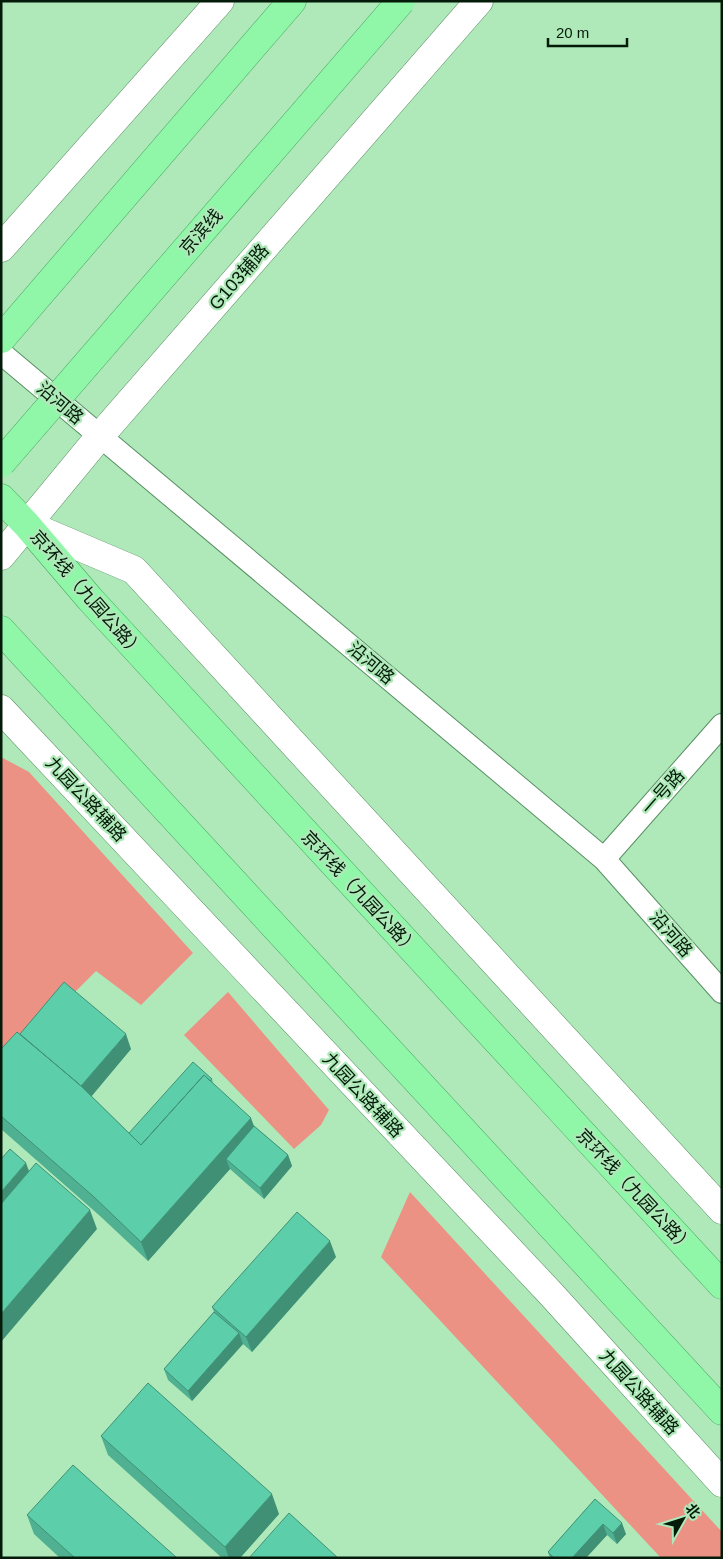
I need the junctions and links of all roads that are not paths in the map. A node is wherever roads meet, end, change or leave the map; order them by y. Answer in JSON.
{"nodes":[{"id":1,"x":220,"y":1,"type":"edge"},
{"id":2,"x":292,"y":1,"type":"edge"},
{"id":3,"x":402,"y":1,"type":"edge"},
{"id":4,"x":479,"y":1,"type":"edge"},
{"id":5,"x":1,"y":248,"type":"edge"},
{"id":6,"x":1,"y":339,"type":"edge"},
{"id":7,"x":1,"y":353,"type":"edge"},
{"id":8,"x":100,"y":436,"type":"junction"},
{"id":9,"x":1,"y":462,"type":"edge"},
{"id":10,"x":1,"y":498,"type":"edge"},
{"id":11,"x":26,"y":524,"type":"junction"},
{"id":12,"x":1,"y":556,"type":"edge"},
{"id":13,"x":1,"y":630,"type":"edge"},
{"id":14,"x":1,"y":709,"type":"edge"},
{"id":15,"x":722,"y":725,"type":"edge"},
{"id":16,"x":604,"y":859,"type":"junction"},
{"id":17,"x":722,"y":992,"type":"edge"},
{"id":18,"x":722,"y":1210,"type":"edge"},
{"id":19,"x":722,"y":1285,"type":"edge"},
{"id":20,"x":722,"y":1412,"type":"edge"},
{"id":21,"x":722,"y":1484,"type":"edge"}],
"edges":[{"from":1,"to":5,"type":"street"},
{"from":2,"to":6,"type":"highway"},
{"from":3,"to":9,"type":"highway","name":"京滨线","bridge":true},
{"from":4,"to":8,"type":"street","name":"G103辅路"},
{"from":7,"to":8,"type":"street","name":"沿河路"},
{"from":8,"to":11,"type":"street","name":"G103辅路"},
{"from":8,"to":16,"type":"street","name":"沿河路"},
{"from":10,"to":11,"type":"highway","name":"京环线（九园公路）"},
{"from":11,"to":12,"type":"street","name":"G103辅路"},
{"from":11,"to":18,"type":"street"},
{"from":11,"to":19,"type":"highway","name":"京环线（九园公路）"},
{"from":13,"to":20,"type":"highway"},
{"from":14,"to":21,"type":"street","name":"九园公路辅路"},
{"from":15,"to":16,"type":"street","name":"一号路"},
{"from":16,"to":17,"type":"street","name":"沿河路"}]}
